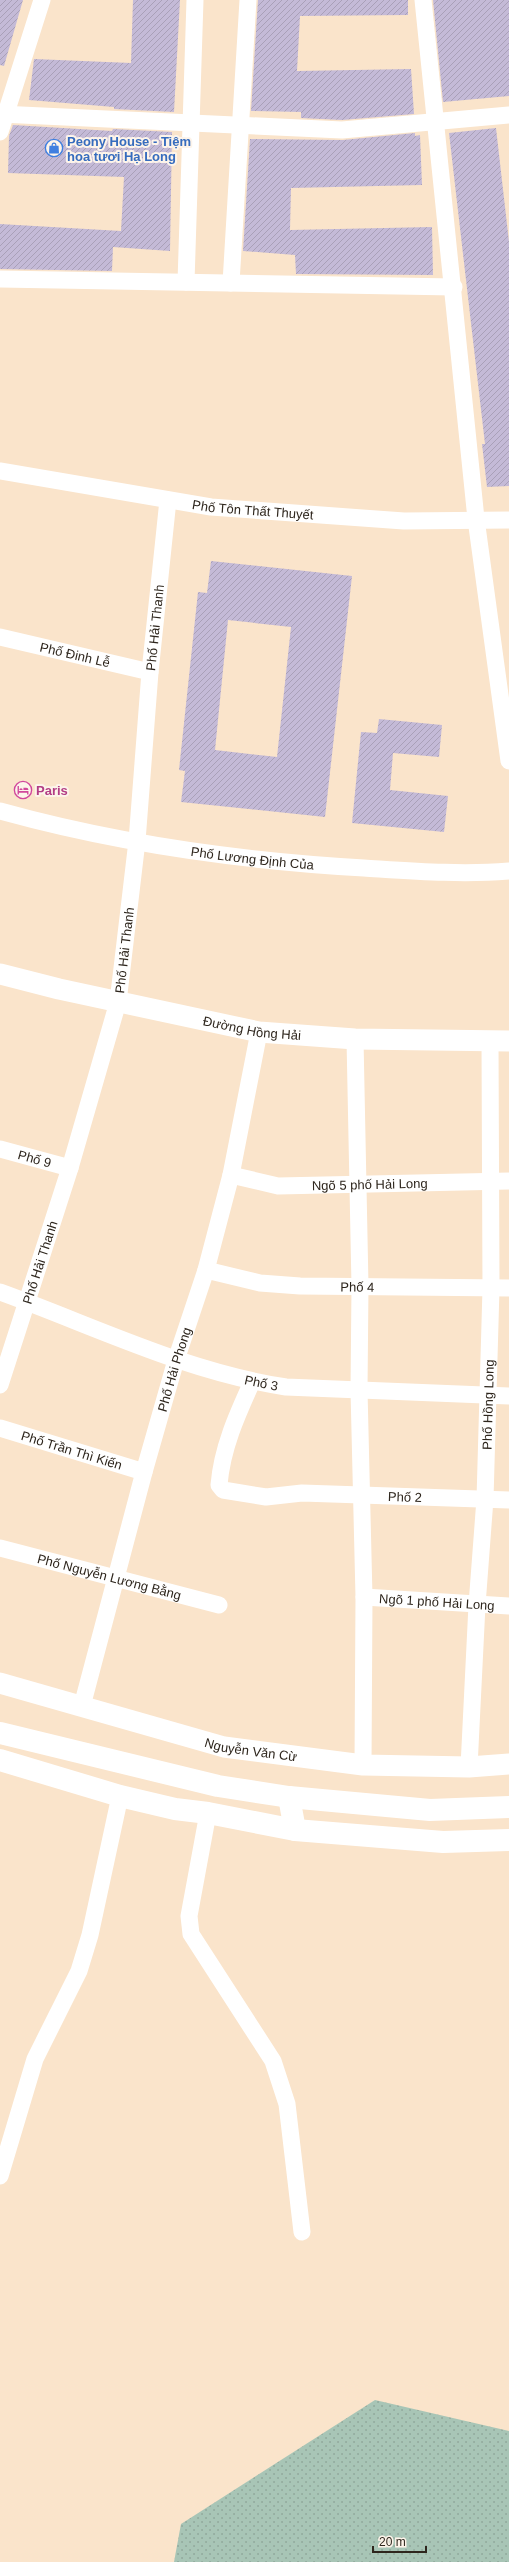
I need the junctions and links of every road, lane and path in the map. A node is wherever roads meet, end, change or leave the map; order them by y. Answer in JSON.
{"nodes":[{"id":1,"x":42,"y":0,"type":"edge"},
{"id":2,"x":195,"y":0,"type":"edge"},
{"id":3,"x":248,"y":0,"type":"edge"},
{"id":4,"x":423,"y":0,"type":"edge"},
{"id":5,"x":3,"y":114,"type":"edge"},
{"id":6,"x":509,"y":115,"type":"edge"},
{"id":7,"x":190,"y":122,"type":"junction"},
{"id":8,"x":435,"y":123,"type":"junction"},
{"id":9,"x":242,"y":125,"type":"junction"},
{"id":10,"x":0,"y":132,"type":"edge"},
{"id":11,"x":0,"y":279,"type":"edge"},
{"id":12,"x":186,"y":282,"type":"junction"},
{"id":13,"x":232,"y":283,"type":"junction"},
{"id":14,"x":454,"y":287,"type":"junction"},
{"id":15,"x":0,"y":471,"type":"edge"},
{"id":16,"x":168,"y":500,"type":"junction"},
{"id":17,"x":476,"y":520,"type":"junction"},
{"id":18,"x":509,"y":520,"type":"edge"},
{"id":19,"x":0,"y":637,"type":"edge"},
{"id":20,"x":150,"y":672,"type":"junction"},
{"id":21,"x":509,"y":761,"type":"edge"},
{"id":22,"x":0,"y":811,"type":"edge"},
{"id":23,"x":137,"y":842,"type":"junction"},
{"id":24,"x":509,"y":871,"type":"edge"},
{"id":25,"x":0,"y":974,"type":"edge"},
{"id":26,"x":118,"y":1002,"type":"junction"},
{"id":27,"x":259,"y":1032,"type":"junction"},
{"id":28,"x":355,"y":1039,"type":"junction"},
{"id":29,"x":500,"y":1042,"type":"edge"},
{"id":30,"x":0,"y":1149,"type":"edge"},
{"id":31,"x":70,"y":1168,"type":"junction"},
{"id":32,"x":231,"y":1175,"type":"junction"},
{"id":33,"x":509,"y":1181,"type":"edge"},
{"id":34,"x":490,"y":1182,"type":"junction"},
{"id":35,"x":359,"y":1186,"type":"junction"},
{"id":36,"x":206,"y":1270,"type":"junction"},
{"id":37,"x":360,"y":1286,"type":"junction"},
{"id":38,"x":491,"y":1288,"type":"junction"},
{"id":39,"x":509,"y":1288,"type":"edge"},
{"id":40,"x":0,"y":1292,"type":"edge"},
{"id":41,"x":27,"y":1302,"type":"junction"},
{"id":42,"x":176,"y":1360,"type":"junction"},
{"id":43,"x":252,"y":1382,"type":"junction"},
{"id":44,"x":0,"y":1385,"type":"edge"},
{"id":45,"x":359,"y":1390,"type":"junction"},
{"id":46,"x":487,"y":1396,"type":"junction"},
{"id":47,"x":509,"y":1396,"type":"edge"},
{"id":48,"x":0,"y":1428,"type":"edge"},
{"id":49,"x":144,"y":1472,"type":"junction"},
{"id":50,"x":361,"y":1495,"type":"junction"},
{"id":51,"x":485,"y":1499,"type":"junction"},
{"id":52,"x":509,"y":1500,"type":"edge"},
{"id":53,"x":0,"y":1548,"type":"edge"},
{"id":54,"x":116,"y":1578,"type":"junction"},
{"id":55,"x":364,"y":1596,"type":"junction"},
{"id":56,"x":219,"y":1605,"type":"dead end"},
{"id":57,"x":477,"y":1605,"type":"junction"},
{"id":58,"x":509,"y":1606,"type":"edge"},
{"id":59,"x":0,"y":1683,"type":"edge"},
{"id":60,"x":82,"y":1706,"type":"junction"},
{"id":61,"x":0,"y":1733,"type":"edge"},
{"id":62,"x":0,"y":1760,"type":"edge"},
{"id":63,"x":509,"y":1764,"type":"edge"},
{"id":64,"x":363,"y":1765,"type":"junction"},
{"id":65,"x":469,"y":1767,"type":"junction"},
{"id":66,"x":120,"y":1796,"type":"junction"},
{"id":67,"x":289,"y":1798,"type":"junction"},
{"id":68,"x":509,"y":1807,"type":"edge"},
{"id":69,"x":208,"y":1813,"type":"junction"},
{"id":70,"x":295,"y":1830,"type":"junction"},
{"id":71,"x":509,"y":1840,"type":"edge"},
{"id":72,"x":0,"y":2176,"type":"edge"},
{"id":73,"x":302,"y":2232,"type":"dead end"}],
"edges":[{"from":1,"to":5,"type":"street"},
{"from":2,"to":7,"type":"street"},
{"from":3,"to":9,"type":"street"},
{"from":4,"to":8,"type":"street"},
{"from":5,"to":7,"type":"street"},
{"from":5,"to":10,"type":"street"},
{"from":6,"to":8,"type":"street"},
{"from":7,"to":9,"type":"street"},
{"from":7,"to":12,"type":"street"},
{"from":8,"to":9,"type":"street"},
{"from":8,"to":14,"type":"street"},
{"from":9,"to":13,"type":"street"},
{"from":11,"to":12,"type":"street"},
{"from":12,"to":13,"type":"street"},
{"from":13,"to":14,"type":"street"},
{"from":14,"to":17,"type":"street"},
{"from":15,"to":16,"type":"street","name":"Phố Tôn Thất Thuyết"},
{"from":16,"to":17,"type":"street","name":"Phố Tôn Thất Thuyết"},
{"from":16,"to":20,"type":"street","name":"Phố Hải Thanh"},
{"from":17,"to":18,"type":"street","name":"Phố Tôn Thất Thuyết"},
{"from":17,"to":21,"type":"street"},
{"from":19,"to":20,"type":"street","name":"Phố Đinh Lễ"},
{"from":20,"to":23,"type":"street","name":"Phố Hải Thanh"},
{"from":22,"to":23,"type":"street","name":"Phố Lương Định Của"},
{"from":23,"to":24,"type":"street","name":"Phố Lương Định Của"},
{"from":23,"to":26,"type":"street","name":"Phố Hải Thanh"},
{"from":25,"to":26,"type":"street","name":"Đường Hồng Hải"},
{"from":26,"to":27,"type":"street","name":"Đường Hồng Hải"},
{"from":26,"to":31,"type":"street","name":"Phố Hải Thanh"},
{"from":27,"to":28,"type":"street","name":"Đường Hồng Hải"},
{"from":27,"to":32,"type":"street","name":"Phố Hải Phong"},
{"from":28,"to":29,"type":"street","name":"Đường Hồng Hải"},
{"from":28,"to":35,"type":"street"},
{"from":29,"to":34,"type":"street","name":"Phố Hồng Long"},
{"from":30,"to":31,"type":"street","name":"Phố 9"},
{"from":31,"to":41,"type":"street","name":"Phố Hải Thanh"},
{"from":32,"to":35,"type":"street","name":"Ngõ 5 phố Hải Long"},
{"from":32,"to":36,"type":"street","name":"Phố Hải Phong"},
{"from":33,"to":34,"type":"street","name":"Ngõ 5 phố Hải Long"},
{"from":34,"to":35,"type":"street","name":"Ngõ 5 phố Hải Long"},
{"from":34,"to":38,"type":"street","name":"Phố Hồng Long"},
{"from":35,"to":37,"type":"street"},
{"from":36,"to":37,"type":"street","name":"Phố 4"},
{"from":36,"to":42,"type":"street","name":"Phố Hải Phong"},
{"from":37,"to":38,"type":"street","name":"Phố 4"},
{"from":37,"to":45,"type":"street"},
{"from":38,"to":39,"type":"street","name":"Phố 4"},
{"from":38,"to":46,"type":"street","name":"Phố Hồng Long"},
{"from":40,"to":41,"type":"street","name":"Phố 3"},
{"from":41,"to":42,"type":"street","name":"Phố 3"},
{"from":41,"to":44,"type":"street","name":"Phố Hải Thanh"},
{"from":42,"to":43,"type":"street","name":"Phố 3"},
{"from":42,"to":49,"type":"street","name":"Phố Hải Phong"},
{"from":43,"to":45,"type":"street","name":"Phố 3"},
{"from":43,"to":50,"type":"street","name":"Phố 2"},
{"from":45,"to":46,"type":"street","name":"Phố 3"},
{"from":45,"to":50,"type":"street"},
{"from":46,"to":47,"type":"street","name":"Phố 3"},
{"from":46,"to":51,"type":"street","name":"Phố Hồng Long"},
{"from":48,"to":49,"type":"street","name":"Phố Trần Thì Kiến"},
{"from":49,"to":54,"type":"street","name":"Phố Hải Phong"},
{"from":50,"to":51,"type":"street","name":"Phố 2"},
{"from":50,"to":55,"type":"street"},
{"from":51,"to":52,"type":"street","name":"Phố 2"},
{"from":51,"to":57,"type":"street","name":"Phố Hồng Long"},
{"from":53,"to":54,"type":"street","name":"Phố Nguyễn Lương Bằng"},
{"from":54,"to":56,"type":"street","name":"Phố Nguyễn Lương Bằng"},
{"from":54,"to":60,"type":"street","name":"Phố Hải Phong"},
{"from":55,"to":57,"type":"street","name":"Ngõ 1 phố Hải Long"},
{"from":55,"to":64,"type":"street"},
{"from":57,"to":58,"type":"street","name":"Ngõ 1 phố Hải Long"},
{"from":57,"to":65,"type":"street","name":"Phố Hồng Long"},
{"from":59,"to":60,"type":"street","name":"Nguyễn Văn Cừ"},
{"from":60,"to":64,"type":"street","name":"Nguyễn Văn Cừ"},
{"from":61,"to":67,"type":"main road"},
{"from":62,"to":66,"type":"main road"},
{"from":63,"to":65,"type":"street","name":"Nguyễn Văn Cừ"},
{"from":64,"to":65,"type":"street","name":"Nguyễn Văn Cừ"},
{"from":66,"to":69,"type":"main road"},
{"from":66,"to":72,"type":"street"},
{"from":67,"to":68,"type":"main road"},
{"from":67,"to":70,"type":"main road"},
{"from":69,"to":70,"type":"main road"},
{"from":69,"to":73,"type":"street"},
{"from":70,"to":71,"type":"main road"}]}
